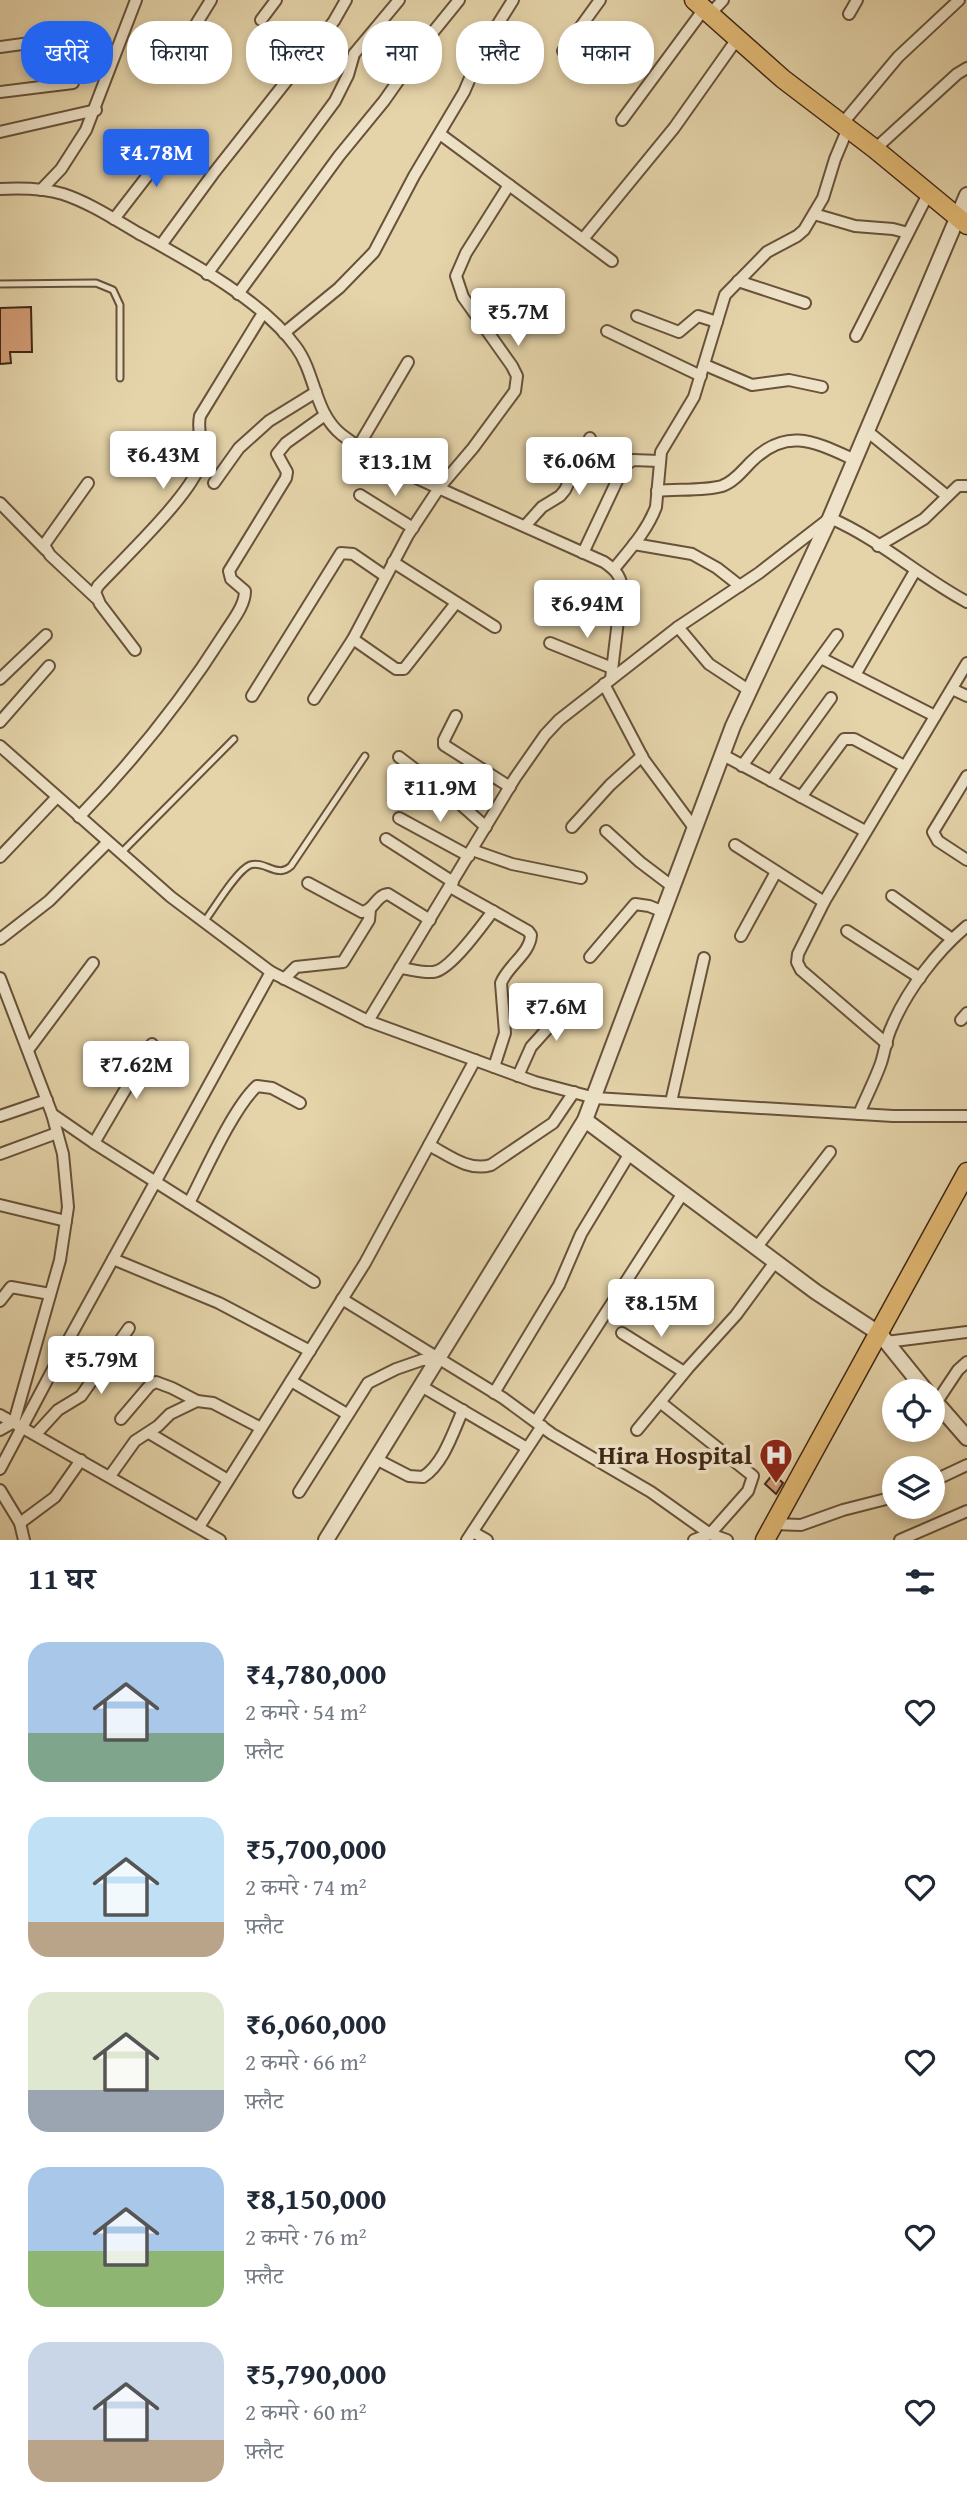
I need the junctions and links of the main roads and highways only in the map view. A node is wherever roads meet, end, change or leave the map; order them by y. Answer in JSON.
{"nodes":[{"id":1,"x":703,"y":8,"type":"edge"},
{"id":2,"x":963,"y":221,"type":"edge"},
{"id":3,"x":967,"y":1172,"type":"edge"},
{"id":4,"x":765,"y":1540,"type":"edge"}],
"edges":[{"from":1,"to":2,"type":"main road"},
{"from":3,"to":4,"type":"main road"}]}
